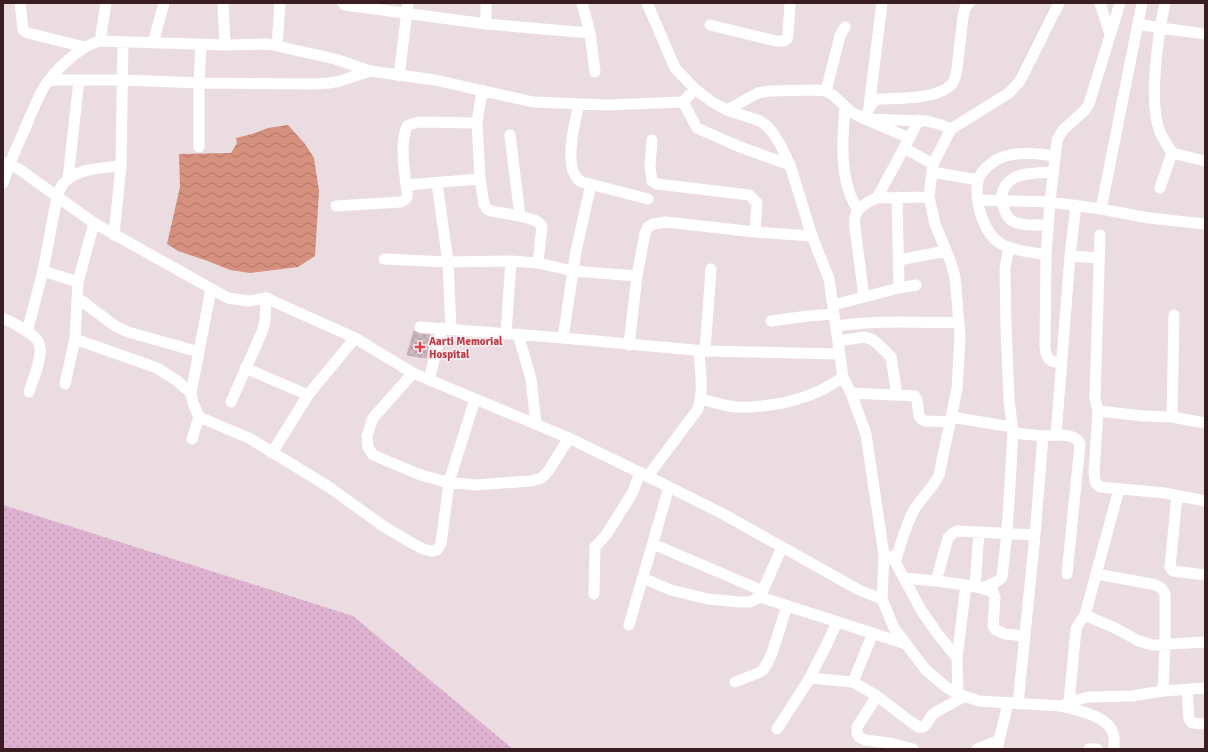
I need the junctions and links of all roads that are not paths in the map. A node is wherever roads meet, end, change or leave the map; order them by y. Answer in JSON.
{"nodes":[{"id":1,"x":20,"y":3,"type":"edge"},
{"id":2,"x":106,"y":3,"type":"edge"},
{"id":3,"x":164,"y":3,"type":"edge"},
{"id":4,"x":223,"y":3,"type":"edge"},
{"id":5,"x":280,"y":3,"type":"edge"},
{"id":6,"x":343,"y":3,"type":"edge"},
{"id":7,"x":486,"y":3,"type":"edge"},
{"id":8,"x":582,"y":3,"type":"edge"},
{"id":9,"x":647,"y":3,"type":"edge"},
{"id":10,"x":790,"y":3,"type":"edge"},
{"id":11,"x":882,"y":3,"type":"edge"},
{"id":12,"x":969,"y":3,"type":"edge"},
{"id":13,"x":1058,"y":3,"type":"edge"},
{"id":14,"x":1100,"y":3,"type":"edge"},
{"id":15,"x":1120,"y":3,"type":"edge"},
{"id":16,"x":1142,"y":3,"type":"edge"},
{"id":17,"x":1165,"y":3,"type":"edge"},
{"id":18,"x":407,"y":8,"type":"edge"},
{"id":19,"x":486,"y":24,"type":"junction"},
{"id":20,"x":1138,"y":24,"type":"junction"},
{"id":21,"x":710,"y":25,"type":"dead end"},
{"id":22,"x":844,"y":27,"type":"dead end"},
{"id":23,"x":1160,"y":28,"type":"junction"},
{"id":24,"x":590,"y":33,"type":"junction"},
{"id":25,"x":1110,"y":34,"type":"junction"},
{"id":26,"x":1205,"y":34,"type":"edge"},
{"id":27,"x":100,"y":41,"type":"junction"},
{"id":28,"x":123,"y":42,"type":"junction"},
{"id":29,"x":153,"y":43,"type":"junction"},
{"id":30,"x":201,"y":45,"type":"junction"},
{"id":31,"x":225,"y":45,"type":"junction"},
{"id":32,"x":277,"y":46,"type":"junction"},
{"id":33,"x":84,"y":47,"type":"junction"},
{"id":34,"x":370,"y":71,"type":"junction"},
{"id":35,"x":595,"y":72,"type":"dead end"},
{"id":36,"x":399,"y":76,"type":"junction"},
{"id":37,"x":49,"y":80,"type":"junction"},
{"id":38,"x":79,"y":80,"type":"junction"},
{"id":39,"x":123,"y":80,"type":"junction"},
{"id":40,"x":199,"y":83,"type":"junction"},
{"id":41,"x":695,"y":88,"type":"junction"},
{"id":42,"x":482,"y":90,"type":"junction"},
{"id":43,"x":826,"y":91,"type":"junction"},
{"id":44,"x":683,"y":102,"type":"junction"},
{"id":45,"x":579,"y":104,"type":"junction"},
{"id":46,"x":845,"y":107,"type":"junction"},
{"id":47,"x":869,"y":107,"type":"junction"},
{"id":48,"x":727,"y":110,"type":"junction"},
{"id":49,"x":865,"y":119,"type":"junction"},
{"id":50,"x":919,"y":120,"type":"junction"},
{"id":51,"x":477,"y":123,"type":"junction"},
{"id":52,"x":952,"y":130,"type":"junction"},
{"id":53,"x":510,"y":135,"type":"dead end"},
{"id":54,"x":652,"y":140,"type":"dead end"},
{"id":55,"x":907,"y":143,"type":"junction"},
{"id":56,"x":199,"y":147,"type":"dead end"},
{"id":57,"x":1172,"y":154,"type":"junction"},
{"id":58,"x":1056,"y":156,"type":"junction"},
{"id":59,"x":1205,"y":161,"type":"edge"},
{"id":60,"x":6,"y":164,"type":"edge"},
{"id":61,"x":790,"y":165,"type":"junction"},
{"id":62,"x":121,"y":166,"type":"junction"},
{"id":63,"x":933,"y":168,"type":"junction"},
{"id":64,"x":1053,"y":172,"type":"junction"},
{"id":65,"x":68,"y":179,"type":"junction"},
{"id":66,"x":480,"y":179,"type":"junction"},
{"id":67,"x":978,"y":180,"type":"junction"},
{"id":68,"x":3,"y":183,"type":"edge"},
{"id":69,"x":438,"y":183,"type":"junction"},
{"id":70,"x":591,"y":184,"type":"junction"},
{"id":71,"x":406,"y":185,"type":"junction"},
{"id":72,"x":1160,"y":188,"type":"dead end"},
{"id":73,"x":929,"y":196,"type":"junction"},
{"id":74,"x":57,"y":197,"type":"junction"},
{"id":75,"x":897,"y":197,"type":"junction"},
{"id":76,"x":876,"y":198,"type":"junction"},
{"id":77,"x":648,"y":199,"type":"dead end"},
{"id":78,"x":978,"y":200,"type":"junction"},
{"id":79,"x":1002,"y":200,"type":"junction"},
{"id":80,"x":1050,"y":202,"type":"junction"},
{"id":81,"x":336,"y":206,"type":"dead end"},
{"id":82,"x":1076,"y":206,"type":"junction"},
{"id":83,"x":1101,"y":209,"type":"junction"},
{"id":84,"x":858,"y":211,"type":"junction"},
{"id":85,"x":520,"y":216,"type":"junction"},
{"id":86,"x":94,"y":224,"type":"junction"},
{"id":87,"x":1205,"y":224,"type":"edge"},
{"id":88,"x":1048,"y":225,"type":"junction"},
{"id":89,"x":754,"y":232,"type":"junction"},
{"id":90,"x":114,"y":235,"type":"junction"},
{"id":91,"x":812,"y":236,"type":"junction"},
{"id":92,"x":1100,"y":236,"type":"dead end"},
{"id":93,"x":1009,"y":247,"type":"junction"},
{"id":94,"x":946,"y":251,"type":"junction"},
{"id":95,"x":1046,"y":255,"type":"junction"},
{"id":96,"x":1070,"y":256,"type":"junction"},
{"id":97,"x":1099,"y":258,"type":"junction"},
{"id":98,"x":384,"y":259,"type":"dead end"},
{"id":99,"x":899,"y":260,"type":"junction"},
{"id":100,"x":511,"y":261,"type":"junction"},
{"id":101,"x":448,"y":262,"type":"junction"},
{"id":102,"x":538,"y":263,"type":"junction"},
{"id":103,"x":711,"y":269,"type":"dead end"},
{"id":104,"x":573,"y":270,"type":"junction"},
{"id":105,"x":43,"y":271,"type":"junction"},
{"id":106,"x":637,"y":276,"type":"junction"},
{"id":107,"x":78,"y":282,"type":"junction"},
{"id":108,"x":916,"y":286,"type":"dead end"},
{"id":109,"x":900,"y":288,"type":"junction"},
{"id":110,"x":211,"y":289,"type":"junction"},
{"id":111,"x":864,"y":297,"type":"junction"},
{"id":112,"x":78,"y":298,"type":"junction"},
{"id":113,"x":266,"y":298,"type":"junction"},
{"id":114,"x":833,"y":310,"type":"junction"},
{"id":115,"x":1174,"y":315,"type":"dead end"},
{"id":116,"x":3,"y":318,"type":"edge"},
{"id":117,"x":770,"y":321,"type":"dead end"},
{"id":118,"x":958,"y":322,"type":"junction"},
{"id":119,"x":420,"y":326,"type":"dead end"},
{"id":120,"x":836,"y":326,"type":"junction"},
{"id":121,"x":446,"y":329,"type":"junction"},
{"id":122,"x":27,"y":332,"type":"junction"},
{"id":123,"x":506,"y":333,"type":"junction"},
{"id":124,"x":518,"y":334,"type":"junction"},
{"id":125,"x":355,"y":338,"type":"junction"},
{"id":126,"x":563,"y":338,"type":"junction"},
{"id":127,"x":75,"y":339,"type":"junction"},
{"id":128,"x":838,"y":341,"type":"junction"},
{"id":129,"x":629,"y":345,"type":"junction"},
{"id":130,"x":702,"y":351,"type":"junction"},
{"id":131,"x":199,"y":352,"type":"junction"},
{"id":132,"x":840,"y":354,"type":"junction"},
{"id":133,"x":1062,"y":363,"type":"junction"},
{"id":134,"x":245,"y":368,"type":"junction"},
{"id":135,"x":413,"y":373,"type":"junction"},
{"id":136,"x":843,"y":377,"type":"junction"},
{"id":137,"x":430,"y":380,"type":"junction"},
{"id":138,"x":65,"y":384,"type":"dead end"},
{"id":139,"x":30,"y":392,"type":"dead end"},
{"id":140,"x":852,"y":393,"type":"junction"},
{"id":141,"x":191,"y":394,"type":"junction"},
{"id":142,"x":308,"y":395,"type":"junction"},
{"id":143,"x":897,"y":395,"type":"junction"},
{"id":144,"x":475,"y":399,"type":"junction"},
{"id":145,"x":701,"y":399,"type":"junction"},
{"id":146,"x":231,"y":402,"type":"dead end"},
{"id":147,"x":1098,"y":410,"type":"junction"},
{"id":148,"x":199,"y":417,"type":"junction"},
{"id":149,"x":1172,"y":417,"type":"junction"},
{"id":150,"x":950,"y":420,"type":"junction"},
{"id":151,"x":1205,"y":423,"type":"edge"},
{"id":152,"x":536,"y":424,"type":"junction"},
{"id":153,"x":1012,"y":430,"type":"junction"},
{"id":154,"x":1056,"y":435,"type":"junction"},
{"id":155,"x":1043,"y":436,"type":"junction"},
{"id":156,"x":569,"y":438,"type":"junction"},
{"id":157,"x":192,"y":439,"type":"dead end"},
{"id":158,"x":272,"y":453,"type":"junction"},
{"id":159,"x":644,"y":474,"type":"junction"},
{"id":160,"x":449,"y":482,"type":"junction"},
{"id":161,"x":669,"y":487,"type":"junction"},
{"id":162,"x":1119,"y":489,"type":"junction"},
{"id":163,"x":1177,"y":496,"type":"junction"},
{"id":164,"x":1205,"y":501,"type":"edge"},
{"id":165,"x":979,"y":532,"type":"junction"},
{"id":166,"x":881,"y":533,"type":"junction"},
{"id":167,"x":1007,"y":533,"type":"junction"},
{"id":168,"x":1035,"y":535,"type":"junction"},
{"id":169,"x":652,"y":544,"type":"junction"},
{"id":170,"x":782,"y":547,"type":"junction"},
{"id":171,"x":895,"y":562,"type":"junction"},
{"id":172,"x":1067,"y":574,"type":"dead end"},
{"id":173,"x":1096,"y":574,"type":"junction"},
{"id":174,"x":1205,"y":575,"type":"edge"},
{"id":175,"x":643,"y":578,"type":"junction"},
{"id":176,"x":904,"y":578,"type":"junction"},
{"id":177,"x":936,"y":581,"type":"junction"},
{"id":178,"x":974,"y":587,"type":"junction"},
{"id":179,"x":594,"y":594,"type":"dead end"},
{"id":180,"x":762,"y":594,"type":"junction"},
{"id":181,"x":882,"y":599,"type":"junction"},
{"id":182,"x":787,"y":606,"type":"junction"},
{"id":183,"x":1085,"y":615,"type":"junction"},
{"id":184,"x":836,"y":622,"type":"junction"},
{"id":185,"x":629,"y":625,"type":"dead end"},
{"id":186,"x":873,"y":633,"type":"junction"},
{"id":187,"x":1025,"y":636,"type":"junction"},
{"id":188,"x":1205,"y":642,"type":"edge"},
{"id":189,"x":906,"y":644,"type":"junction"},
{"id":190,"x":1165,"y":645,"type":"junction"},
{"id":191,"x":957,"y":658,"type":"junction"},
{"id":192,"x":810,"y":678,"type":"junction"},
{"id":193,"x":735,"y":682,"type":"dead end"},
{"id":194,"x":853,"y":682,"type":"junction"},
{"id":195,"x":1205,"y":688,"type":"edge"},
{"id":196,"x":1187,"y":690,"type":"junction"},
{"id":197,"x":1163,"y":691,"type":"junction"},
{"id":198,"x":961,"y":695,"type":"junction"},
{"id":199,"x":877,"y":696,"type":"junction"},
{"id":200,"x":1013,"y":703,"type":"junction"},
{"id":201,"x":1065,"y":704,"type":"junction"},
{"id":202,"x":1205,"y":724,"type":"edge"},
{"id":203,"x":777,"y":729,"type":"dead end"},
{"id":204,"x":998,"y":744,"type":"edge"},
{"id":205,"x":913,"y":749,"type":"edge"},
{"id":206,"x":977,"y":749,"type":"edge"},
{"id":207,"x":1091,"y":749,"type":"edge"},
{"id":208,"x":1097,"y":749,"type":"edge"},
{"id":209,"x":1114,"y":749,"type":"edge"}],
"edges":[{"from":1,"to":33,"type":"street"},
{"from":2,"to":27,"type":"street"},
{"from":3,"to":29,"type":"street"},
{"from":4,"to":31,"type":"street"},
{"from":5,"to":32,"type":"street"},
{"from":6,"to":18,"type":"street"},
{"from":7,"to":19,"type":"street"},
{"from":8,"to":24,"type":"street"},
{"from":9,"to":41,"type":"street"},
{"from":10,"to":21,"type":"street"},
{"from":11,"to":47,"type":"street"},
{"from":12,"to":47,"type":"street"},
{"from":13,"to":52,"type":"street"},
{"from":14,"to":25,"type":"street"},
{"from":15,"to":25,"type":"street"},
{"from":16,"to":20,"type":"street"},
{"from":17,"to":23,"type":"street"},
{"from":18,"to":19,"type":"street"},
{"from":18,"to":36,"type":"street"},
{"from":19,"to":24,"type":"street"},
{"from":20,"to":23,"type":"street"},
{"from":20,"to":83,"type":"street"},
{"from":22,"to":43,"type":"street"},
{"from":23,"to":26,"type":"street"},
{"from":23,"to":57,"type":"street"},
{"from":24,"to":35,"type":"street"},
{"from":25,"to":58,"type":"street"},
{"from":27,"to":28,"type":"street"},
{"from":27,"to":33,"type":"street"},
{"from":28,"to":29,"type":"street"},
{"from":28,"to":39,"type":"street"},
{"from":29,"to":30,"type":"street"},
{"from":30,"to":31,"type":"street"},
{"from":30,"to":40,"type":"street"},
{"from":31,"to":32,"type":"street"},
{"from":32,"to":34,"type":"street"},
{"from":33,"to":37,"type":"street"},
{"from":34,"to":36,"type":"street"},
{"from":34,"to":40,"type":"street"},
{"from":36,"to":42,"type":"street"},
{"from":37,"to":38,"type":"street"},
{"from":37,"to":60,"type":"street"},
{"from":38,"to":39,"type":"street"},
{"from":38,"to":65,"type":"street"},
{"from":39,"to":40,"type":"street"},
{"from":39,"to":62,"type":"street"},
{"from":40,"to":56,"type":"street"},
{"from":41,"to":44,"type":"street"},
{"from":41,"to":48,"type":"street"},
{"from":42,"to":45,"type":"street"},
{"from":42,"to":51,"type":"street"},
{"from":43,"to":46,"type":"street"},
{"from":43,"to":48,"type":"street"},
{"from":44,"to":45,"type":"street"},
{"from":44,"to":61,"type":"street"},
{"from":45,"to":70,"type":"street"},
{"from":46,"to":49,"type":"street"},
{"from":46,"to":84,"type":"street"},
{"from":47,"to":49,"type":"street"},
{"from":48,"to":61,"type":"street"},
{"from":49,"to":50,"type":"street"},
{"from":49,"to":55,"type":"street"},
{"from":50,"to":52,"type":"street"},
{"from":50,"to":55,"type":"street"},
{"from":51,"to":66,"type":"street"},
{"from":51,"to":71,"type":"street"},
{"from":52,"to":63,"type":"street"},
{"from":53,"to":85,"type":"street"},
{"from":54,"to":89,"type":"street"},
{"from":55,"to":63,"type":"street"},
{"from":55,"to":76,"type":"street"},
{"from":57,"to":59,"type":"street"},
{"from":57,"to":72,"type":"street"},
{"from":58,"to":64,"type":"street"},
{"from":58,"to":67,"type":"street"},
{"from":60,"to":68,"type":"street"},
{"from":60,"to":74,"type":"street"},
{"from":61,"to":91,"type":"street"},
{"from":62,"to":65,"type":"street"},
{"from":62,"to":90,"type":"street"},
{"from":63,"to":67,"type":"street"},
{"from":63,"to":73,"type":"street"},
{"from":64,"to":79,"type":"street"},
{"from":64,"to":80,"type":"street"},
{"from":65,"to":74,"type":"street"},
{"from":66,"to":69,"type":"street"},
{"from":66,"to":85,"type":"street"},
{"from":67,"to":78,"type":"street"},
{"from":69,"to":71,"type":"street"},
{"from":69,"to":101,"type":"street"},
{"from":70,"to":77,"type":"street"},
{"from":70,"to":104,"type":"street"},
{"from":71,"to":81,"type":"street"},
{"from":73,"to":75,"type":"street"},
{"from":73,"to":94,"type":"street"},
{"from":74,"to":86,"type":"street"},
{"from":74,"to":105,"type":"street"},
{"from":75,"to":76,"type":"street"},
{"from":75,"to":99,"type":"street"},
{"from":76,"to":84,"type":"street"},
{"from":78,"to":79,"type":"street"},
{"from":78,"to":93,"type":"street"},
{"from":79,"to":80,"type":"street"},
{"from":79,"to":88,"type":"street"},
{"from":80,"to":82,"type":"street"},
{"from":80,"to":88,"type":"street"},
{"from":82,"to":83,"type":"street"},
{"from":82,"to":96,"type":"street"},
{"from":83,"to":87,"type":"street"},
{"from":84,"to":111,"type":"street"},
{"from":85,"to":102,"type":"street"},
{"from":86,"to":90,"type":"street"},
{"from":86,"to":107,"type":"street"},
{"from":88,"to":95,"type":"street"},
{"from":89,"to":91,"type":"street"},
{"from":89,"to":106,"type":"street"},
{"from":90,"to":110,"type":"street"},
{"from":91,"to":114,"type":"street"},
{"from":92,"to":97,"type":"street"},
{"from":93,"to":95,"type":"street"},
{"from":93,"to":153,"type":"street"},
{"from":94,"to":99,"type":"street"},
{"from":94,"to":118,"type":"street"},
{"from":95,"to":133,"type":"street"},
{"from":96,"to":97,"type":"street"},
{"from":96,"to":133,"type":"street"},
{"from":97,"to":147,"type":"street"},
{"from":98,"to":101,"type":"street"},
{"from":99,"to":109,"type":"street"},
{"from":100,"to":101,"type":"street"},
{"from":100,"to":102,"type":"street"},
{"from":100,"to":123,"type":"street"},
{"from":101,"to":121,"type":"street"},
{"from":102,"to":104,"type":"street"},
{"from":103,"to":130,"type":"street"},
{"from":104,"to":106,"type":"street"},
{"from":104,"to":126,"type":"street"},
{"from":105,"to":107,"type":"street"},
{"from":105,"to":122,"type":"street"},
{"from":106,"to":129,"type":"street"},
{"from":107,"to":112,"type":"street"},
{"from":108,"to":109,"type":"street"},
{"from":109,"to":111,"type":"street"},
{"from":110,"to":113,"type":"street"},
{"from":110,"to":131,"type":"street"},
{"from":111,"to":114,"type":"street"},
{"from":112,"to":127,"type":"street"},
{"from":112,"to":131,"type":"street"},
{"from":113,"to":125,"type":"street"},
{"from":113,"to":134,"type":"street"},
{"from":114,"to":117,"type":"street"},
{"from":114,"to":120,"type":"street"},
{"from":115,"to":149,"type":"street"},
{"from":116,"to":122,"type":"street"},
{"from":118,"to":120,"type":"street"},
{"from":118,"to":150,"type":"street"},
{"from":119,"to":121,"type":"street"},
{"from":120,"to":128,"type":"street"},
{"from":121,"to":123,"type":"street"},
{"from":121,"to":137,"type":"street"},
{"from":122,"to":139,"type":"street"},
{"from":123,"to":124,"type":"street"},
{"from":124,"to":126,"type":"street"},
{"from":124,"to":152,"type":"street"},
{"from":125,"to":135,"type":"street"},
{"from":125,"to":142,"type":"street"},
{"from":126,"to":129,"type":"street"},
{"from":127,"to":138,"type":"street"},
{"from":127,"to":141,"type":"street"},
{"from":128,"to":132,"type":"street"},
{"from":128,"to":143,"type":"street"},
{"from":129,"to":130,"type":"street"},
{"from":130,"to":132,"type":"street"},
{"from":130,"to":145,"type":"street"},
{"from":131,"to":141,"type":"street"},
{"from":132,"to":136,"type":"street"},
{"from":133,"to":154,"type":"street"},
{"from":134,"to":142,"type":"street"},
{"from":134,"to":146,"type":"street"},
{"from":135,"to":137,"type":"street"},
{"from":135,"to":160,"type":"street"},
{"from":136,"to":140,"type":"street"},
{"from":136,"to":145,"type":"street"},
{"from":137,"to":144,"type":"street"},
{"from":140,"to":143,"type":"street"},
{"from":140,"to":166,"type":"street"},
{"from":141,"to":148,"type":"street"},
{"from":142,"to":158,"type":"street"},
{"from":143,"to":150,"type":"street"},
{"from":144,"to":152,"type":"street"},
{"from":144,"to":160,"type":"street"},
{"from":145,"to":159,"type":"street"},
{"from":147,"to":149,"type":"street"},
{"from":147,"to":162,"type":"street"},
{"from":148,"to":157,"type":"street"},
{"from":148,"to":158,"type":"street"},
{"from":149,"to":151,"type":"street"},
{"from":150,"to":153,"type":"street"},
{"from":150,"to":171,"type":"street"},
{"from":152,"to":156,"type":"street"},
{"from":153,"to":155,"type":"street"},
{"from":153,"to":167,"type":"street"},
{"from":154,"to":155,"type":"street"},
{"from":154,"to":172,"type":"street"},
{"from":155,"to":168,"type":"street"},
{"from":156,"to":159,"type":"street"},
{"from":156,"to":160,"type":"street"},
{"from":158,"to":160,"type":"street"},
{"from":159,"to":161,"type":"street"},
{"from":159,"to":179,"type":"street"},
{"from":161,"to":169,"type":"street"},
{"from":161,"to":170,"type":"street"},
{"from":162,"to":163,"type":"street"},
{"from":162,"to":173,"type":"street"},
{"from":163,"to":164,"type":"street"},
{"from":163,"to":174,"type":"street"},
{"from":165,"to":167,"type":"street"},
{"from":165,"to":177,"type":"street"},
{"from":165,"to":178,"type":"street"},
{"from":166,"to":171,"type":"street"},
{"from":166,"to":181,"type":"street"},
{"from":167,"to":168,"type":"street"},
{"from":167,"to":178,"type":"street"},
{"from":168,"to":187,"type":"street"},
{"from":169,"to":175,"type":"street"},
{"from":169,"to":180,"type":"street"},
{"from":170,"to":180,"type":"street"},
{"from":170,"to":181,"type":"street"},
{"from":171,"to":176,"type":"street"},
{"from":173,"to":183,"type":"street"},
{"from":173,"to":190,"type":"street"},
{"from":175,"to":180,"type":"street"},
{"from":175,"to":185,"type":"street"},
{"from":176,"to":177,"type":"street"},
{"from":176,"to":191,"type":"street"},
{"from":177,"to":178,"type":"street"},
{"from":178,"to":187,"type":"street"},
{"from":178,"to":191,"type":"street"},
{"from":180,"to":182,"type":"street"},
{"from":181,"to":189,"type":"street"},
{"from":182,"to":184,"type":"street"},
{"from":182,"to":193,"type":"street"},
{"from":183,"to":190,"type":"street"},
{"from":183,"to":201,"type":"street"},
{"from":184,"to":186,"type":"street"},
{"from":184,"to":192,"type":"street"},
{"from":186,"to":189,"type":"street"},
{"from":186,"to":194,"type":"street"},
{"from":187,"to":200,"type":"street"},
{"from":188,"to":190,"type":"street"},
{"from":189,"to":198,"type":"street"},
{"from":190,"to":197,"type":"street"},
{"from":191,"to":198,"type":"street"},
{"from":192,"to":194,"type":"street"},
{"from":192,"to":203,"type":"street"},
{"from":194,"to":199,"type":"street"},
{"from":195,"to":196,"type":"street"},
{"from":196,"to":197,"type":"street"},
{"from":196,"to":202,"type":"street"},
{"from":197,"to":201,"type":"street"},
{"from":198,"to":199,"type":"street"},
{"from":198,"to":200,"type":"street"},
{"from":199,"to":205,"type":"street"},
{"from":200,"to":201,"type":"street"},
{"from":200,"to":204,"type":"street"},
{"from":201,"to":209,"type":"street"},
{"from":204,"to":206,"type":"street"},
{"from":207,"to":208,"type":"street"}]}
